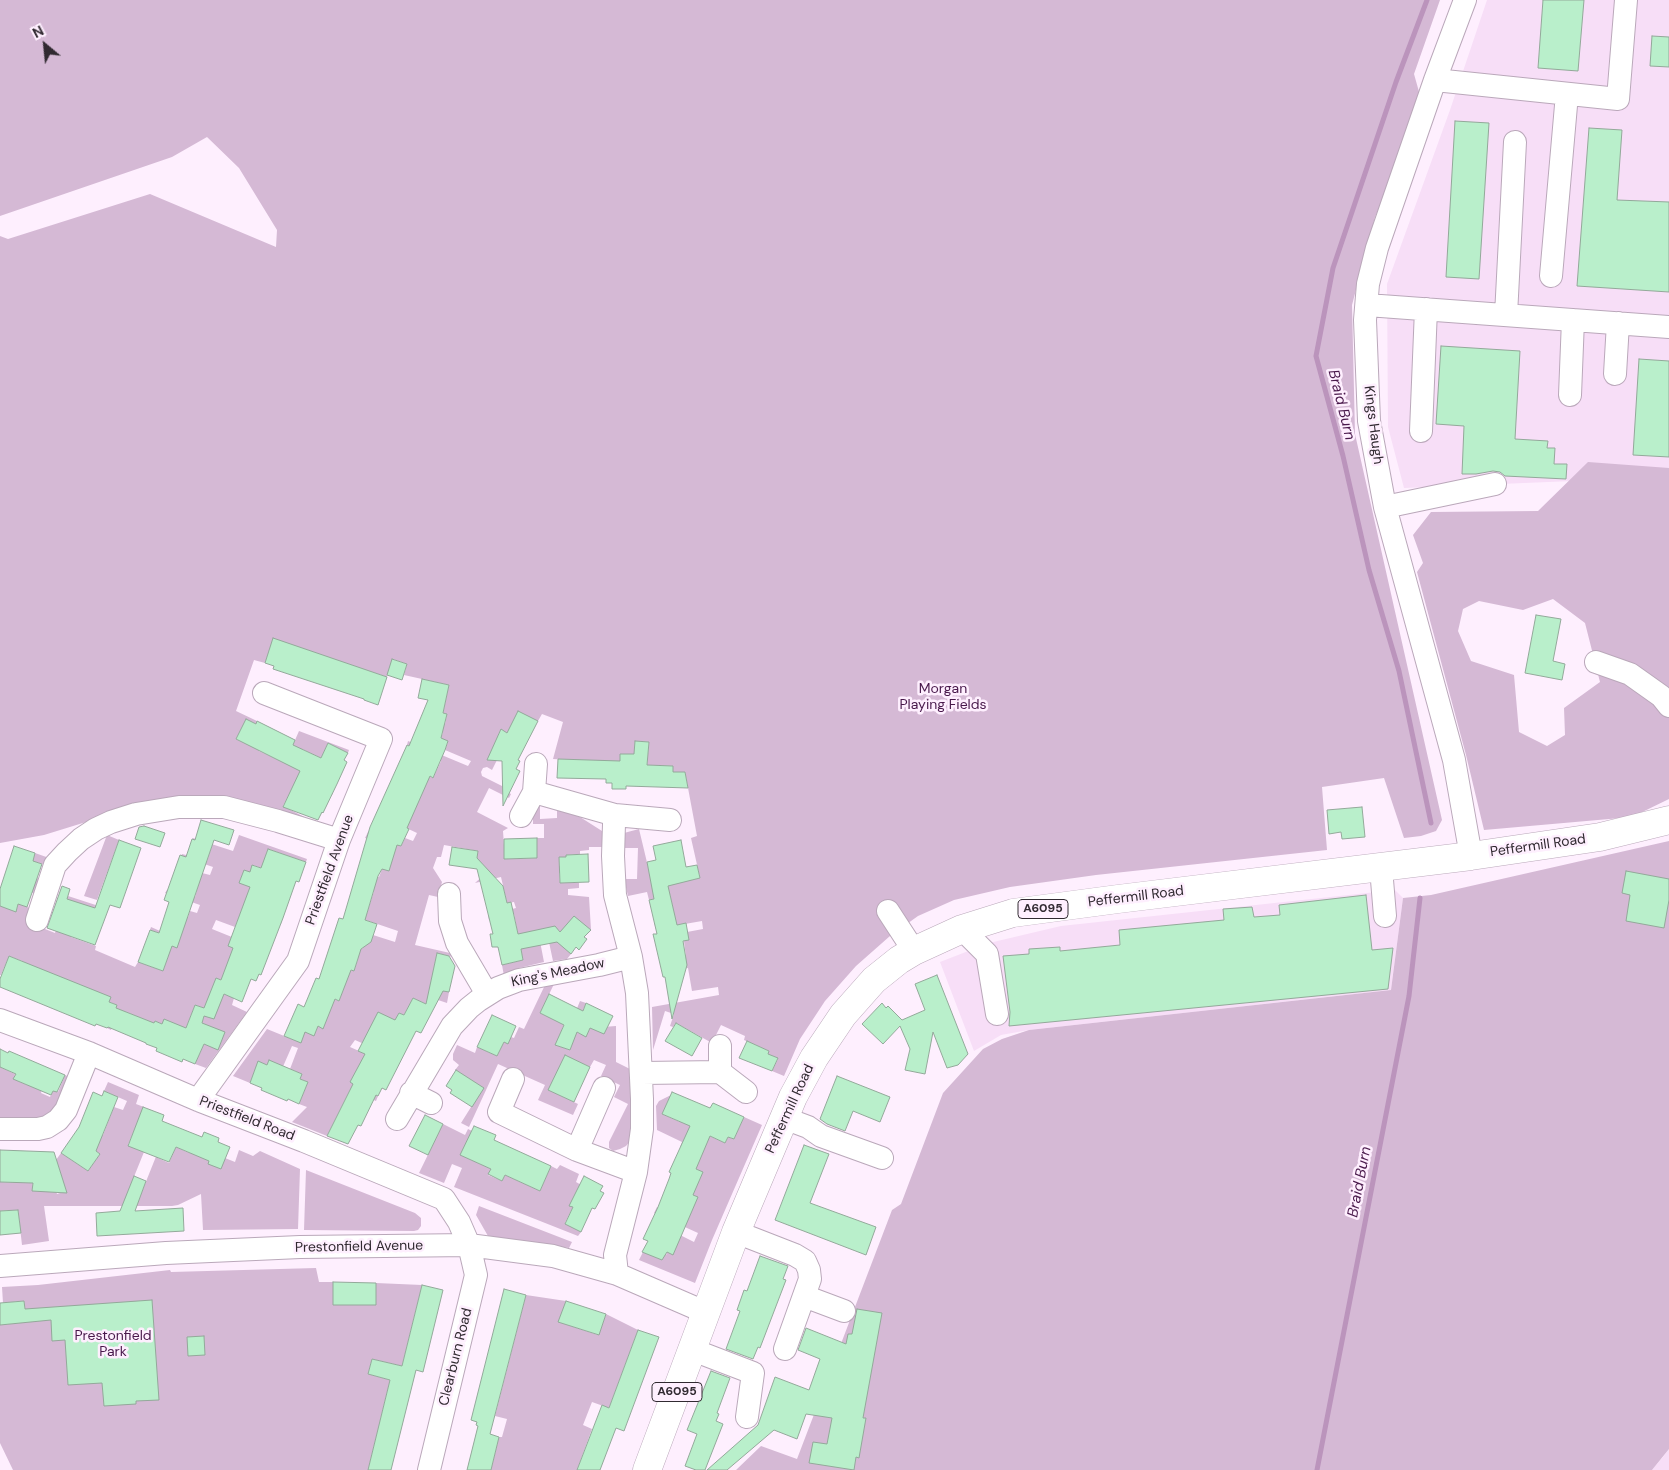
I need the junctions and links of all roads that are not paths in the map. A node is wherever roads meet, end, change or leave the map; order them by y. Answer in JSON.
{"nodes":[{"id":1,"x":1465,"y":0,"type":"edge"},
{"id":2,"x":1626,"y":0,"type":"edge"},
{"id":3,"x":1436,"y":80,"type":"junction"},
{"id":4,"x":1567,"y":94,"type":"junction"},
{"id":5,"x":1515,"y":142,"type":"dead end"},
{"id":6,"x":1551,"y":276,"type":"dead end"},
{"id":7,"x":1366,"y":305,"type":"junction"},
{"id":8,"x":1426,"y":310,"type":"junction"},
{"id":9,"x":1506,"y":315,"type":"junction"},
{"id":10,"x":1573,"y":320,"type":"junction"},
{"id":11,"x":1618,"y":323,"type":"junction"},
{"id":12,"x":1669,"y":327,"type":"edge"},
{"id":13,"x":1615,"y":374,"type":"dead end"},
{"id":14,"x":1570,"y":395,"type":"dead end"},
{"id":15,"x":1421,"y":431,"type":"dead end"},
{"id":16,"x":1495,"y":484,"type":"dead end"},
{"id":17,"x":1386,"y":507,"type":"junction"},
{"id":18,"x":1596,"y":662,"type":"dead end"},
{"id":19,"x":264,"y":693,"type":"dead end"},
{"id":20,"x":1669,"y":706,"type":"edge"},
{"id":21,"x":536,"y":764,"type":"dead end"},
{"id":22,"x":534,"y":792,"type":"junction"},
{"id":23,"x":615,"y":815,"type":"junction"},
{"id":24,"x":521,"y":816,"type":"dead end"},
{"id":25,"x":670,"y":820,"type":"dead end"},
{"id":26,"x":1669,"y":820,"type":"edge"},
{"id":27,"x":339,"y":840,"type":"junction"},
{"id":28,"x":1471,"y":856,"type":"junction"},
{"id":29,"x":1381,"y":868,"type":"junction"},
{"id":30,"x":449,"y":894,"type":"dead end"},
{"id":31,"x":888,"y":911,"type":"dead end"},
{"id":32,"x":1385,"y":916,"type":"dead end"},
{"id":33,"x":37,"y":920,"type":"dead end"},
{"id":34,"x":962,"y":929,"type":"junction"},
{"id":35,"x":914,"y":951,"type":"junction"},
{"id":36,"x":632,"y":957,"type":"junction"},
{"id":37,"x":487,"y":994,"type":"junction"},
{"id":38,"x":997,"y":1014,"type":"dead end"},
{"id":39,"x":0,"y":1020,"type":"edge"},
{"id":40,"x":720,"y":1046,"type":"dead end"},
{"id":41,"x":89,"y":1053,"type":"junction"},
{"id":42,"x":720,"y":1072,"type":"junction"},
{"id":43,"x":642,"y":1073,"type":"junction"},
{"id":44,"x":513,"y":1079,"type":"dead end"},
{"id":45,"x":604,"y":1088,"type":"dead end"},
{"id":46,"x":746,"y":1092,"type":"dead end"},
{"id":47,"x":412,"y":1093,"type":"junction"},
{"id":48,"x":198,"y":1100,"type":"junction"},
{"id":49,"x":431,"y":1103,"type":"dead end"},
{"id":50,"x":784,"y":1118,"type":"junction"},
{"id":51,"x":397,"y":1119,"type":"dead end"},
{"id":52,"x":0,"y":1129,"type":"edge"},
{"id":53,"x":577,"y":1150,"type":"junction"},
{"id":54,"x":882,"y":1158,"type":"dead end"},
{"id":55,"x":636,"y":1172,"type":"junction"},
{"id":56,"x":736,"y":1232,"type":"junction"},
{"id":57,"x":470,"y":1245,"type":"junction"},
{"id":58,"x":0,"y":1266,"type":"edge"},
{"id":59,"x":617,"y":1274,"type":"junction"},
{"id":60,"x":804,"y":1296,"type":"junction"},
{"id":61,"x":844,"y":1311,"type":"dead end"},
{"id":62,"x":707,"y":1313,"type":"junction"},
{"id":63,"x":784,"y":1349,"type":"dead end"},
{"id":64,"x":693,"y":1350,"type":"junction"},
{"id":65,"x":747,"y":1416,"type":"dead end"},
{"id":66,"x":429,"y":1470,"type":"edge"},
{"id":67,"x":647,"y":1470,"type":"edge"}],
"edges":[{"from":1,"to":3,"type":"street","name":"Kings Haugh"},
{"from":2,"to":4,"type":"street"},
{"from":3,"to":4,"type":"street"},
{"from":3,"to":7,"type":"street","name":"Kings Haugh"},
{"from":4,"to":6,"type":"street"},
{"from":5,"to":9,"type":"street"},
{"from":7,"to":8,"type":"street"},
{"from":7,"to":17,"type":"street","name":"Kings Haugh"},
{"from":8,"to":9,"type":"street"},
{"from":8,"to":15,"type":"street"},
{"from":9,"to":10,"type":"street"},
{"from":10,"to":11,"type":"street"},
{"from":10,"to":14,"type":"street"},
{"from":11,"to":12,"type":"street"},
{"from":11,"to":13,"type":"street"},
{"from":16,"to":17,"type":"street"},
{"from":17,"to":28,"type":"street","name":"Kings Haugh"},
{"from":18,"to":20,"type":"street"},
{"from":19,"to":27,"type":"street","name":"Priestfield Avenue"},
{"from":21,"to":22,"type":"street"},
{"from":22,"to":23,"type":"street"},
{"from":22,"to":24,"type":"street"},
{"from":23,"to":25,"type":"street"},
{"from":23,"to":36,"type":"street"},
{"from":26,"to":28,"type":"main road","name":"Peffermill Road","number":"A6095"},
{"from":27,"to":33,"type":"street"},
{"from":27,"to":48,"type":"street","name":"Priestfield Avenue"},
{"from":28,"to":29,"type":"main road","name":"Peffermill Road","number":"A6095"},
{"from":29,"to":32,"type":"street"},
{"from":29,"to":34,"type":"main road","name":"Peffermill Road","number":"A6095"},
{"from":30,"to":37,"type":"street"},
{"from":31,"to":35,"type":"street"},
{"from":34,"to":35,"type":"main road","name":"Peffermill Road","number":"A6095"},
{"from":34,"to":38,"type":"street"},
{"from":35,"to":50,"type":"main road","name":"Peffermill Road","number":"A6095"},
{"from":36,"to":37,"type":"street","name":"King's Meadow"},
{"from":36,"to":43,"type":"street"},
{"from":37,"to":47,"type":"street","name":"King's Meadow"},
{"from":39,"to":41,"type":"street","name":"Priestfield Road"},
{"from":40,"to":42,"type":"street"},
{"from":41,"to":48,"type":"street","name":"Priestfield Road"},
{"from":41,"to":52,"type":"street"},
{"from":42,"to":43,"type":"street"},
{"from":42,"to":46,"type":"street"},
{"from":43,"to":55,"type":"street"},
{"from":44,"to":53,"type":"street"},
{"from":45,"to":53,"type":"street"},
{"from":47,"to":49,"type":"street"},
{"from":47,"to":51,"type":"street","name":"King's Meadow"},
{"from":48,"to":57,"type":"street","name":"Priestfield Road"},
{"from":50,"to":54,"type":"street"},
{"from":50,"to":56,"type":"main road","name":"Peffermill Road","number":"A6095"},
{"from":53,"to":55,"type":"street"},
{"from":55,"to":59,"type":"street"},
{"from":56,"to":60,"type":"street"},
{"from":56,"to":62,"type":"main road","name":"Peffermill Road","number":"A6095"},
{"from":57,"to":58,"type":"street","name":"Prestonfield Avenue"},
{"from":57,"to":59,"type":"street","name":"Prestonfield Avenue"},
{"from":57,"to":66,"type":"street","name":"Clearburn Road"},
{"from":59,"to":62,"type":"street","name":"Prestonfield Avenue"},
{"from":60,"to":61,"type":"street"},
{"from":60,"to":63,"type":"street"},
{"from":62,"to":64,"type":"main road","name":"Peffermill Road","number":"A6095"},
{"from":64,"to":65,"type":"street"},
{"from":64,"to":67,"type":"main road","name":"Peffermill Road","number":"A6095"}]}
